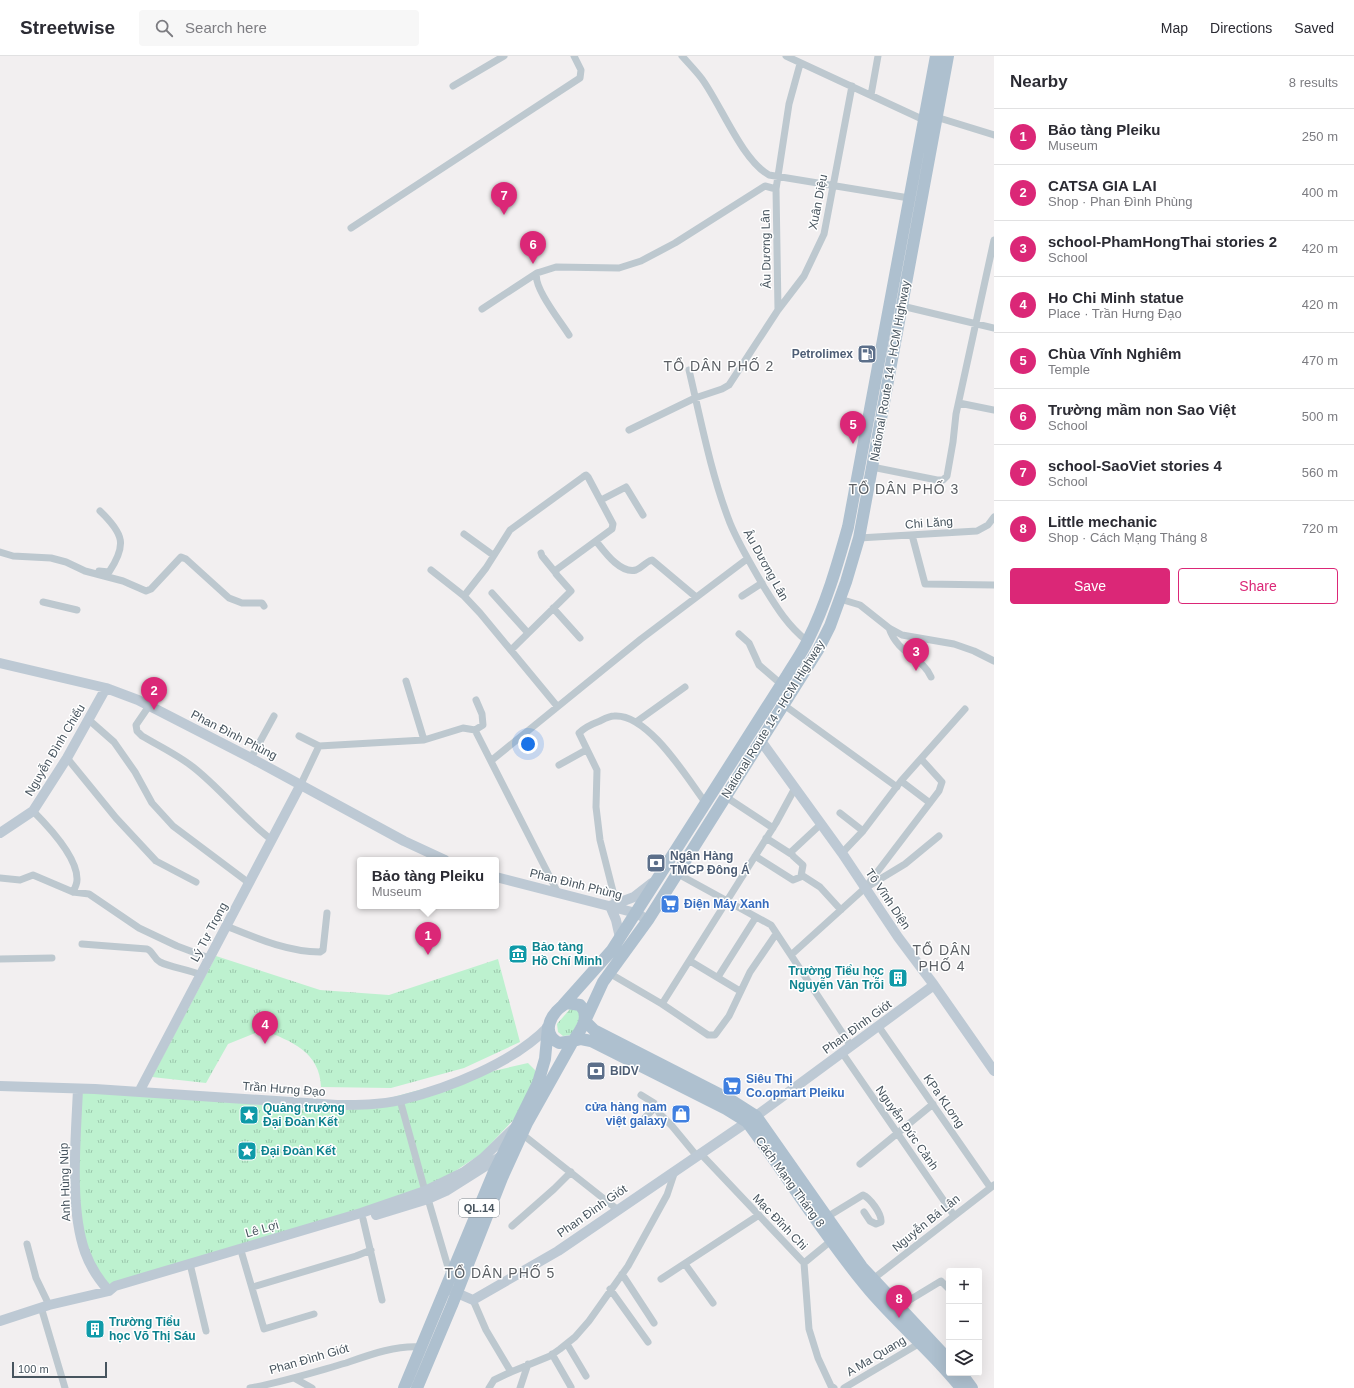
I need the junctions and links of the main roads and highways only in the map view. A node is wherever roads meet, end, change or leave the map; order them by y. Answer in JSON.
{"nodes":[{"id":1,"x":936,"y":56,"type":"edge"},
{"id":2,"x":948,"y":56,"type":"edge"},
{"id":3,"x":880,"y":351,"type":"junction"},
{"id":4,"x":893,"y":355,"type":"junction"},
{"id":5,"x":750,"y":733,"type":"junction"},
{"id":6,"x":761,"y":741,"type":"junction"},
{"id":7,"x":563,"y":1005,"type":"junction"},
{"id":8,"x":585,"y":1021,"type":"junction"},
{"id":9,"x":548,"y":1027,"type":"junction"},
{"id":10,"x":573,"y":1041,"type":"junction"},
{"id":11,"x":751,"y":1119,"type":"junction"},
{"id":12,"x":518,"y":1135,"type":"junction"},
{"id":13,"x":869,"y":1283,"type":"junction"},
{"id":14,"x":451,"y":1287,"type":"junction"},
{"id":15,"x":924,"y":1341,"type":"junction"},
{"id":16,"x":946,"y":1358,"type":"edge"},
{"id":17,"x":963,"y":1376,"type":"edge"},
{"id":18,"x":404,"y":1388,"type":"edge"},
{"id":19,"x":417,"y":1388,"type":"edge"},
{"id":20,"x":961,"y":1388,"type":"edge"},
{"id":21,"x":972,"y":1388,"type":"edge"}],
"edges":[{"from":1,"to":3,"type":"main road","name":"National Route 14 - HCM Highway"},
{"from":2,"to":4,"type":"main road","name":"National Route 14 - HCM Highway"},
{"from":3,"to":4,"type":"main road"},
{"from":3,"to":5,"type":"main road","name":"National Route 14 - HCM Highway"},
{"from":4,"to":6,"type":"main road","name":"National Route 14 - HCM Highway"},
{"from":5,"to":6,"type":"main road"},
{"from":5,"to":7,"type":"main road","name":"National Route 14 - HCM Highway"},
{"from":6,"to":8,"type":"main road","name":"National Route 14 - HCM Highway"},
{"from":7,"to":8,"type":"main road"},
{"from":7,"to":9,"type":"main road"},
{"from":8,"to":10,"type":"main road"},
{"from":8,"to":11,"type":"main road","name":"Cách Mạng Tháng 8"},
{"from":9,"to":10,"type":"main road"},
{"from":9,"to":12,"type":"main road","number":"QL.14"},
{"from":10,"to":11,"type":"main road","name":"Cách Mạng Tháng 8"},
{"from":10,"to":12,"type":"main road","number":"QL.14"},
{"from":11,"to":13,"type":"main road","name":"Cách Mạng Tháng 8"},
{"from":11,"to":13,"type":"main road","name":"Cách Mạng Tháng 8"},
{"from":12,"to":14,"type":"main road","number":"QL.14"},
{"from":12,"to":14,"type":"main road","number":"QL.14"},
{"from":13,"to":15,"type":"main road","name":"Cách Mạng Tháng 8"},
{"from":13,"to":15,"type":"main road","name":"Cách Mạng Tháng 8"},
{"from":14,"to":18,"type":"main road","number":"QL.14"},
{"from":14,"to":19,"type":"main road","number":"QL.14"},
{"from":15,"to":16,"type":"main road","name":"Cách Mạng Tháng 8"},
{"from":15,"to":20,"type":"main road","name":"Cách Mạng Tháng 8"},
{"from":17,"to":21,"type":"main road"}]}
